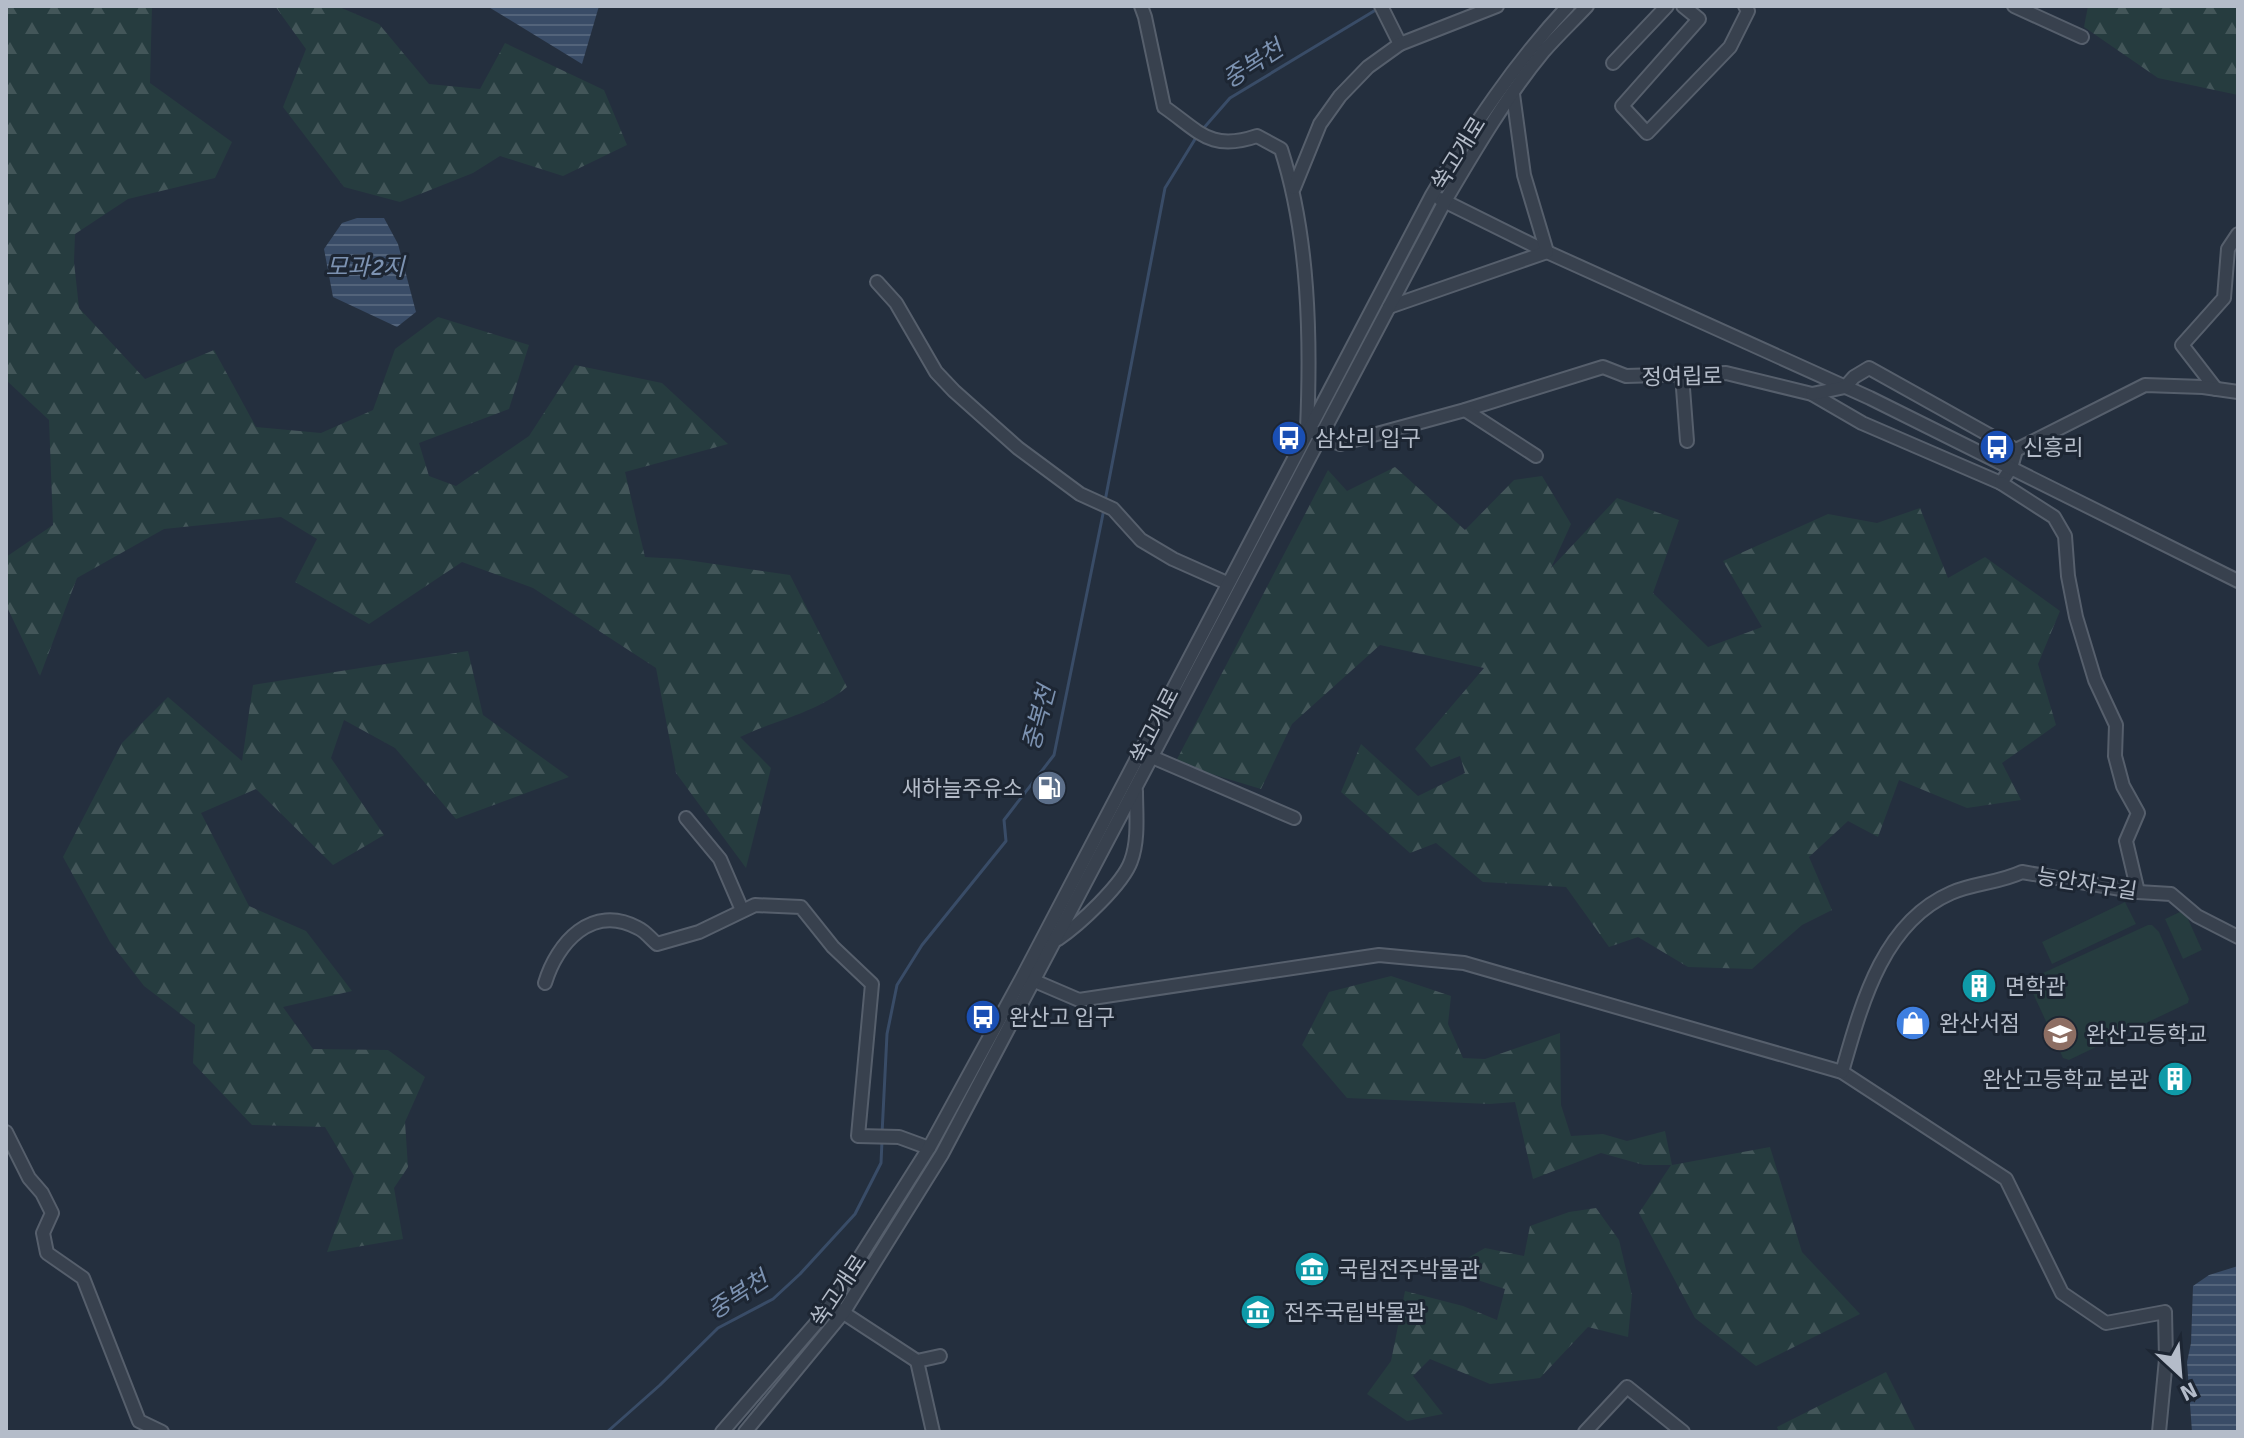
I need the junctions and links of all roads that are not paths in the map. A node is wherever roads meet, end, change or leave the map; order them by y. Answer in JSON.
{"nodes":[{"id":1,"x":1141,"y":6,"type":"edge"},
{"id":2,"x":1497,"y":6,"type":"edge"},
{"id":3,"x":1568,"y":6,"type":"edge"},
{"id":4,"x":1587,"y":6,"type":"edge"},
{"id":5,"x":1667,"y":6,"type":"edge"},
{"id":6,"x":1683,"y":6,"type":"edge"},
{"id":7,"x":1745,"y":6,"type":"edge"},
{"id":8,"x":2014,"y":6,"type":"edge"},
{"id":9,"x":1384,"y":11,"type":"edge"},
{"id":10,"x":2044,"y":12,"type":"edge"},
{"id":11,"x":2082,"y":37,"type":"dead end"},
{"id":12,"x":1400,"y":44,"type":"junction"},
{"id":13,"x":1613,"y":63,"type":"dead end"},
{"id":14,"x":1513,"y":94,"type":"junction"},
{"id":15,"x":1294,"y":188,"type":"junction"},
{"id":16,"x":1432,"y":195,"type":"junction"},
{"id":17,"x":1445,"y":201,"type":"junction"},
{"id":18,"x":2238,"y":234,"type":"edge"},
{"id":19,"x":1547,"y":252,"type":"junction"},
{"id":20,"x":877,"y":282,"type":"dead end"},
{"id":21,"x":1389,"y":307,"type":"junction"},
{"id":22,"x":1682,"y":375,"type":"junction"},
{"id":23,"x":1845,"y":387,"type":"junction"},
{"id":24,"x":2216,"y":389,"type":"junction"},
{"id":25,"x":2238,"y":392,"type":"edge"},
{"id":26,"x":1812,"y":394,"type":"junction"},
{"id":27,"x":1465,"y":410,"type":"junction"},
{"id":28,"x":1307,"y":429,"type":"junction"},
{"id":29,"x":1320,"y":436,"type":"junction"},
{"id":30,"x":1687,"y":441,"type":"dead end"},
{"id":31,"x":2016,"y":450,"type":"junction"},
{"id":32,"x":1536,"y":456,"type":"dead end"},
{"id":33,"x":2011,"y":468,"type":"junction"},
{"id":34,"x":2001,"y":483,"type":"junction"},
{"id":35,"x":2238,"y":581,"type":"edge"},
{"id":36,"x":1227,"y":583,"type":"junction"},
{"id":37,"x":1152,"y":757,"type":"junction"},
{"id":38,"x":1136,"y":789,"type":"junction"},
{"id":39,"x":686,"y":818,"type":"dead end"},
{"id":40,"x":1294,"y":818,"type":"dead end"},
{"id":41,"x":2138,"y":892,"type":"junction"},
{"id":42,"x":742,"y":910,"type":"junction"},
{"id":43,"x":2238,"y":937,"type":"edge"},
{"id":44,"x":1056,"y":941,"type":"junction"},
{"id":45,"x":1029,"y":979,"type":"junction"},
{"id":46,"x":545,"y":983,"type":"dead end"},
{"id":47,"x":1842,"y":1072,"type":"junction"},
{"id":48,"x":6,"y":1132,"type":"edge"},
{"id":49,"x":929,"y":1148,"type":"junction"},
{"id":50,"x":830,"y":1304,"type":"junction"},
{"id":51,"x":843,"y":1313,"type":"junction"},
{"id":52,"x":940,"y":1356,"type":"dead end"},
{"id":53,"x":917,"y":1361,"type":"junction"},
{"id":54,"x":162,"y":1432,"type":"edge"},
{"id":55,"x":722,"y":1432,"type":"edge"},
{"id":56,"x":745,"y":1432,"type":"edge"},
{"id":57,"x":933,"y":1432,"type":"edge"},
{"id":58,"x":1585,"y":1432,"type":"edge"},
{"id":59,"x":1683,"y":1432,"type":"edge"},
{"id":60,"x":2159,"y":1432,"type":"edge"}],
"edges":[{"from":1,"to":15,"type":"street"},
{"from":2,"to":12,"type":"street"},
{"from":3,"to":16,"type":"street","name":"쑥고개로"},
{"from":4,"to":14,"type":"street","name":"쑥고개로"},
{"from":5,"to":13,"type":"street"},
{"from":6,"to":7,"type":"street"},
{"from":8,"to":10,"type":"street"},
{"from":9,"to":12,"type":"street"},
{"from":10,"to":11,"type":"street"},
{"from":12,"to":15,"type":"street"},
{"from":14,"to":17,"type":"street","name":"쑥고개로"},
{"from":14,"to":19,"type":"street"},
{"from":15,"to":28,"type":"street"},
{"from":16,"to":17,"type":"street","name":"정여립로"},
{"from":16,"to":28,"type":"street","name":"쑥고개로"},
{"from":17,"to":19,"type":"street","name":"정여립로"},
{"from":17,"to":21,"type":"street","name":"쑥고개로"},
{"from":18,"to":24,"type":"street"},
{"from":19,"to":21,"type":"street"},
{"from":19,"to":23,"type":"street","name":"정여립로"},
{"from":20,"to":36,"type":"street"},
{"from":21,"to":29,"type":"street","name":"쑥고개로"},
{"from":22,"to":26,"type":"street","name":"정여립로"},
{"from":22,"to":27,"type":"street","name":"정여립로"},
{"from":22,"to":30,"type":"street"},
{"from":23,"to":26,"type":"street"},
{"from":23,"to":31,"type":"street"},
{"from":23,"to":33,"type":"street","name":"정여립로"},
{"from":24,"to":25,"type":"street"},
{"from":24,"to":31,"type":"street"},
{"from":26,"to":34,"type":"street","name":"정여립로"},
{"from":27,"to":29,"type":"street","name":"정여립로"},
{"from":27,"to":32,"type":"street"},
{"from":28,"to":29,"type":"street","name":"정여립로"},
{"from":28,"to":36,"type":"street","name":"쑥고개로"},
{"from":29,"to":37,"type":"street","name":"쑥고개로"},
{"from":31,"to":33,"type":"street"},
{"from":33,"to":34,"type":"street"},
{"from":33,"to":35,"type":"street","name":"정여립로"},
{"from":34,"to":41,"type":"street","name":"정여립로"},
{"from":36,"to":45,"type":"street","name":"쑥고개로"},
{"from":37,"to":38,"type":"street","name":"쑥고개로"},
{"from":37,"to":40,"type":"street"},
{"from":38,"to":44,"type":"street","name":"쑥고개로"},
{"from":38,"to":44,"type":"street"},
{"from":39,"to":42,"type":"street"},
{"from":41,"to":43,"type":"street","name":"능안자구길"},
{"from":41,"to":47,"type":"street","name":"능안자구길"},
{"from":42,"to":46,"type":"street"},
{"from":42,"to":49,"type":"street"},
{"from":44,"to":45,"type":"street","name":"쑥고개로"},
{"from":45,"to":47,"type":"street"},
{"from":45,"to":49,"type":"street","name":"쑥고개로"},
{"from":45,"to":51,"type":"street","name":"쑥고개로"},
{"from":47,"to":60,"type":"street"},
{"from":48,"to":54,"type":"street"},
{"from":49,"to":50,"type":"street","name":"쑥고개로"},
{"from":50,"to":51,"type":"street"},
{"from":50,"to":55,"type":"street","name":"쑥고개로"},
{"from":51,"to":53,"type":"street"},
{"from":51,"to":56,"type":"street","name":"쑥고개로"},
{"from":52,"to":53,"type":"street"},
{"from":53,"to":57,"type":"street"},
{"from":58,"to":59,"type":"street"}]}
